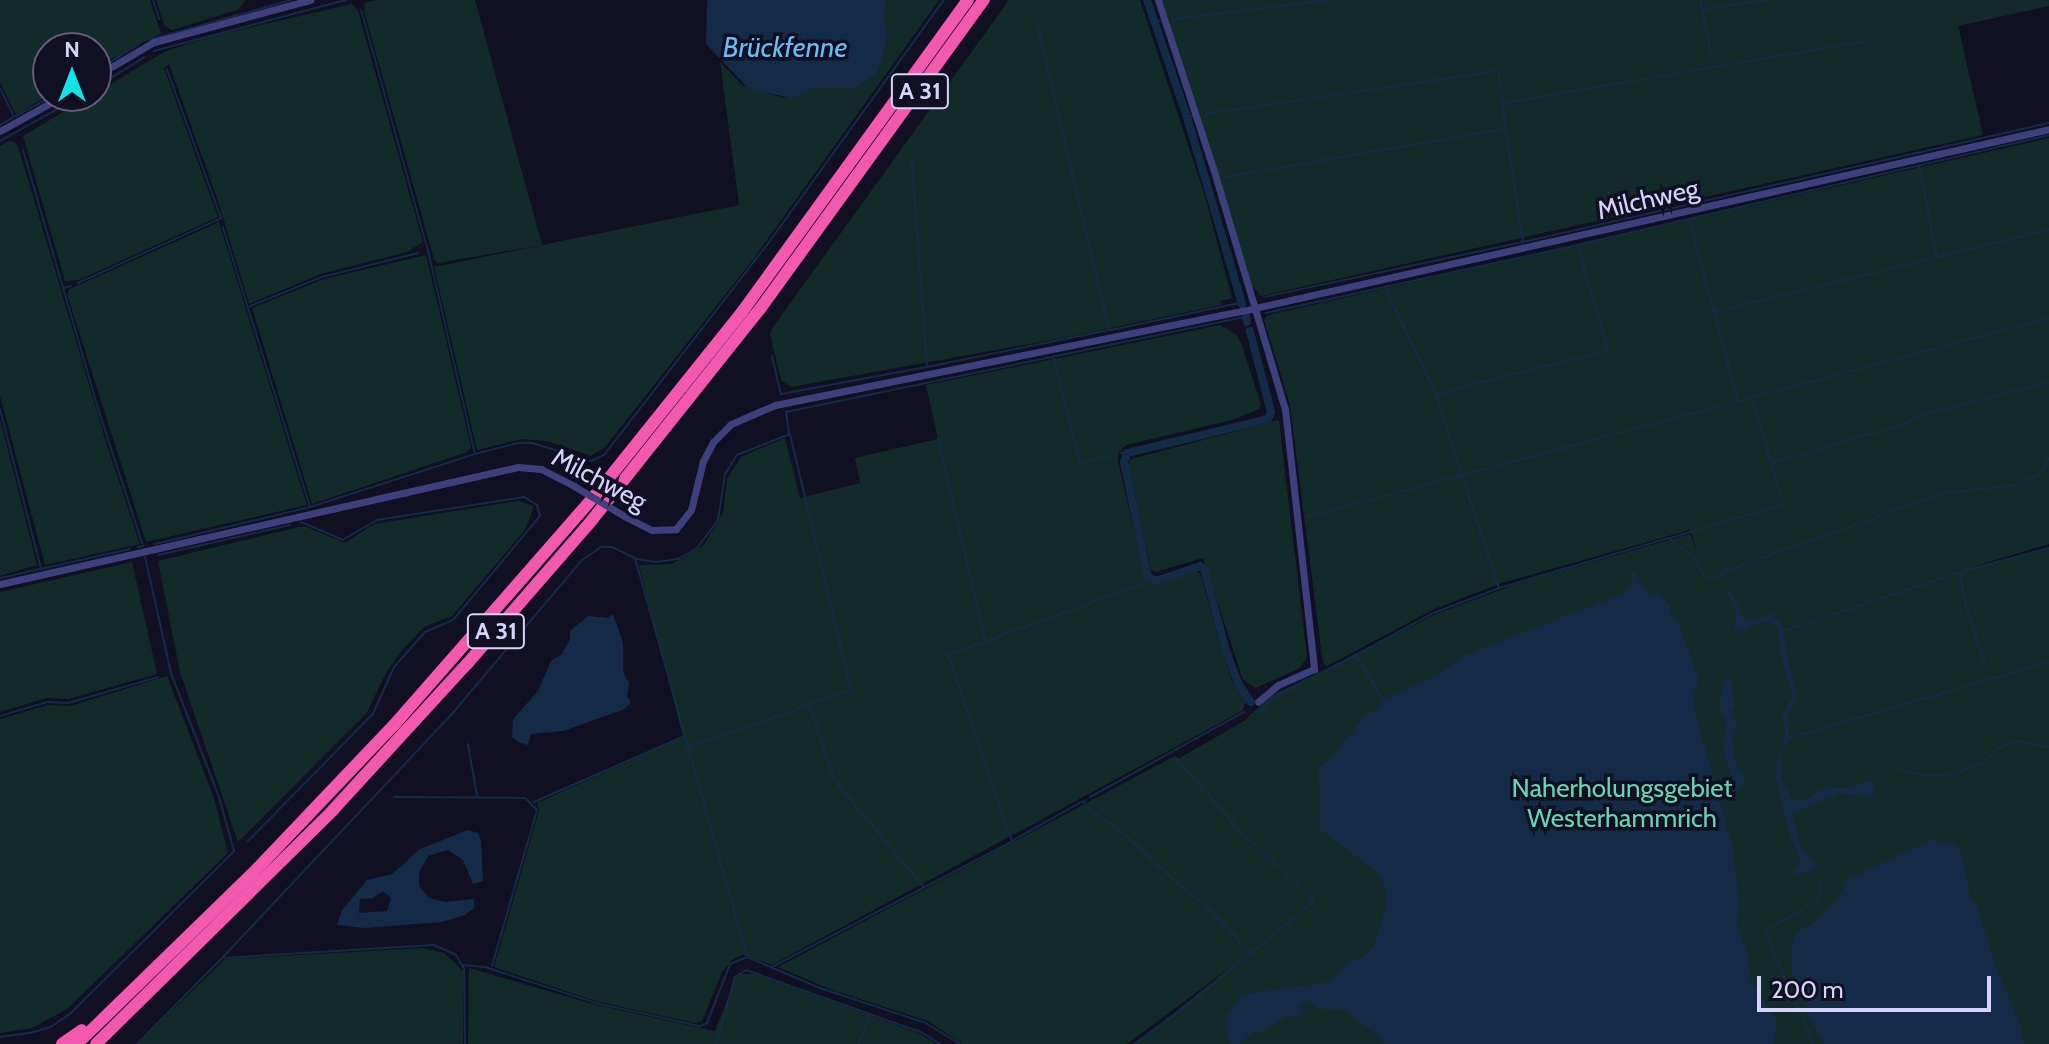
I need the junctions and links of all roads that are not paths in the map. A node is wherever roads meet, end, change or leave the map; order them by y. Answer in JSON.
{"nodes":[{"id":1,"x":310,"y":0,"type":"edge"},
{"id":2,"x":968,"y":0,"type":"edge"},
{"id":3,"x":984,"y":0,"type":"edge"},
{"id":4,"x":1158,"y":0,"type":"edge"},
{"id":5,"x":112,"y":67,"type":"edge"},
{"id":6,"x":34,"y":112,"type":"edge"},
{"id":7,"x":2049,"y":129,"type":"edge"},
{"id":8,"x":0,"y":131,"type":"edge"},
{"id":9,"x":1255,"y":308,"type":"junction"},
{"id":10,"x":0,"y":584,"type":"edge"},
{"id":11,"x":1258,"y":702,"type":"dead end"},
{"id":12,"x":105,"y":1017,"type":"junction"},
{"id":13,"x":102,"y":1041,"type":"edge"},
{"id":14,"x":62,"y":1044,"type":"edge"},
{"id":15,"x":77,"y":1044,"type":"edge"}],
"edges":[{"from":1,"to":5,"type":"street"},
{"from":2,"to":12,"type":"highway","number":"A 31"},
{"from":3,"to":13,"type":"highway","number":"A 31"},
{"from":4,"to":9,"type":"street"},
{"from":6,"to":8,"type":"street"},
{"from":7,"to":9,"type":"street","name":"Milchweg"},
{"from":9,"to":10,"type":"street","name":"Milchweg","bridge":true},
{"from":9,"to":11,"type":"street"},
{"from":12,"to":14,"type":"highway"},
{"from":12,"to":15,"type":"highway","number":"A 31"}]}
